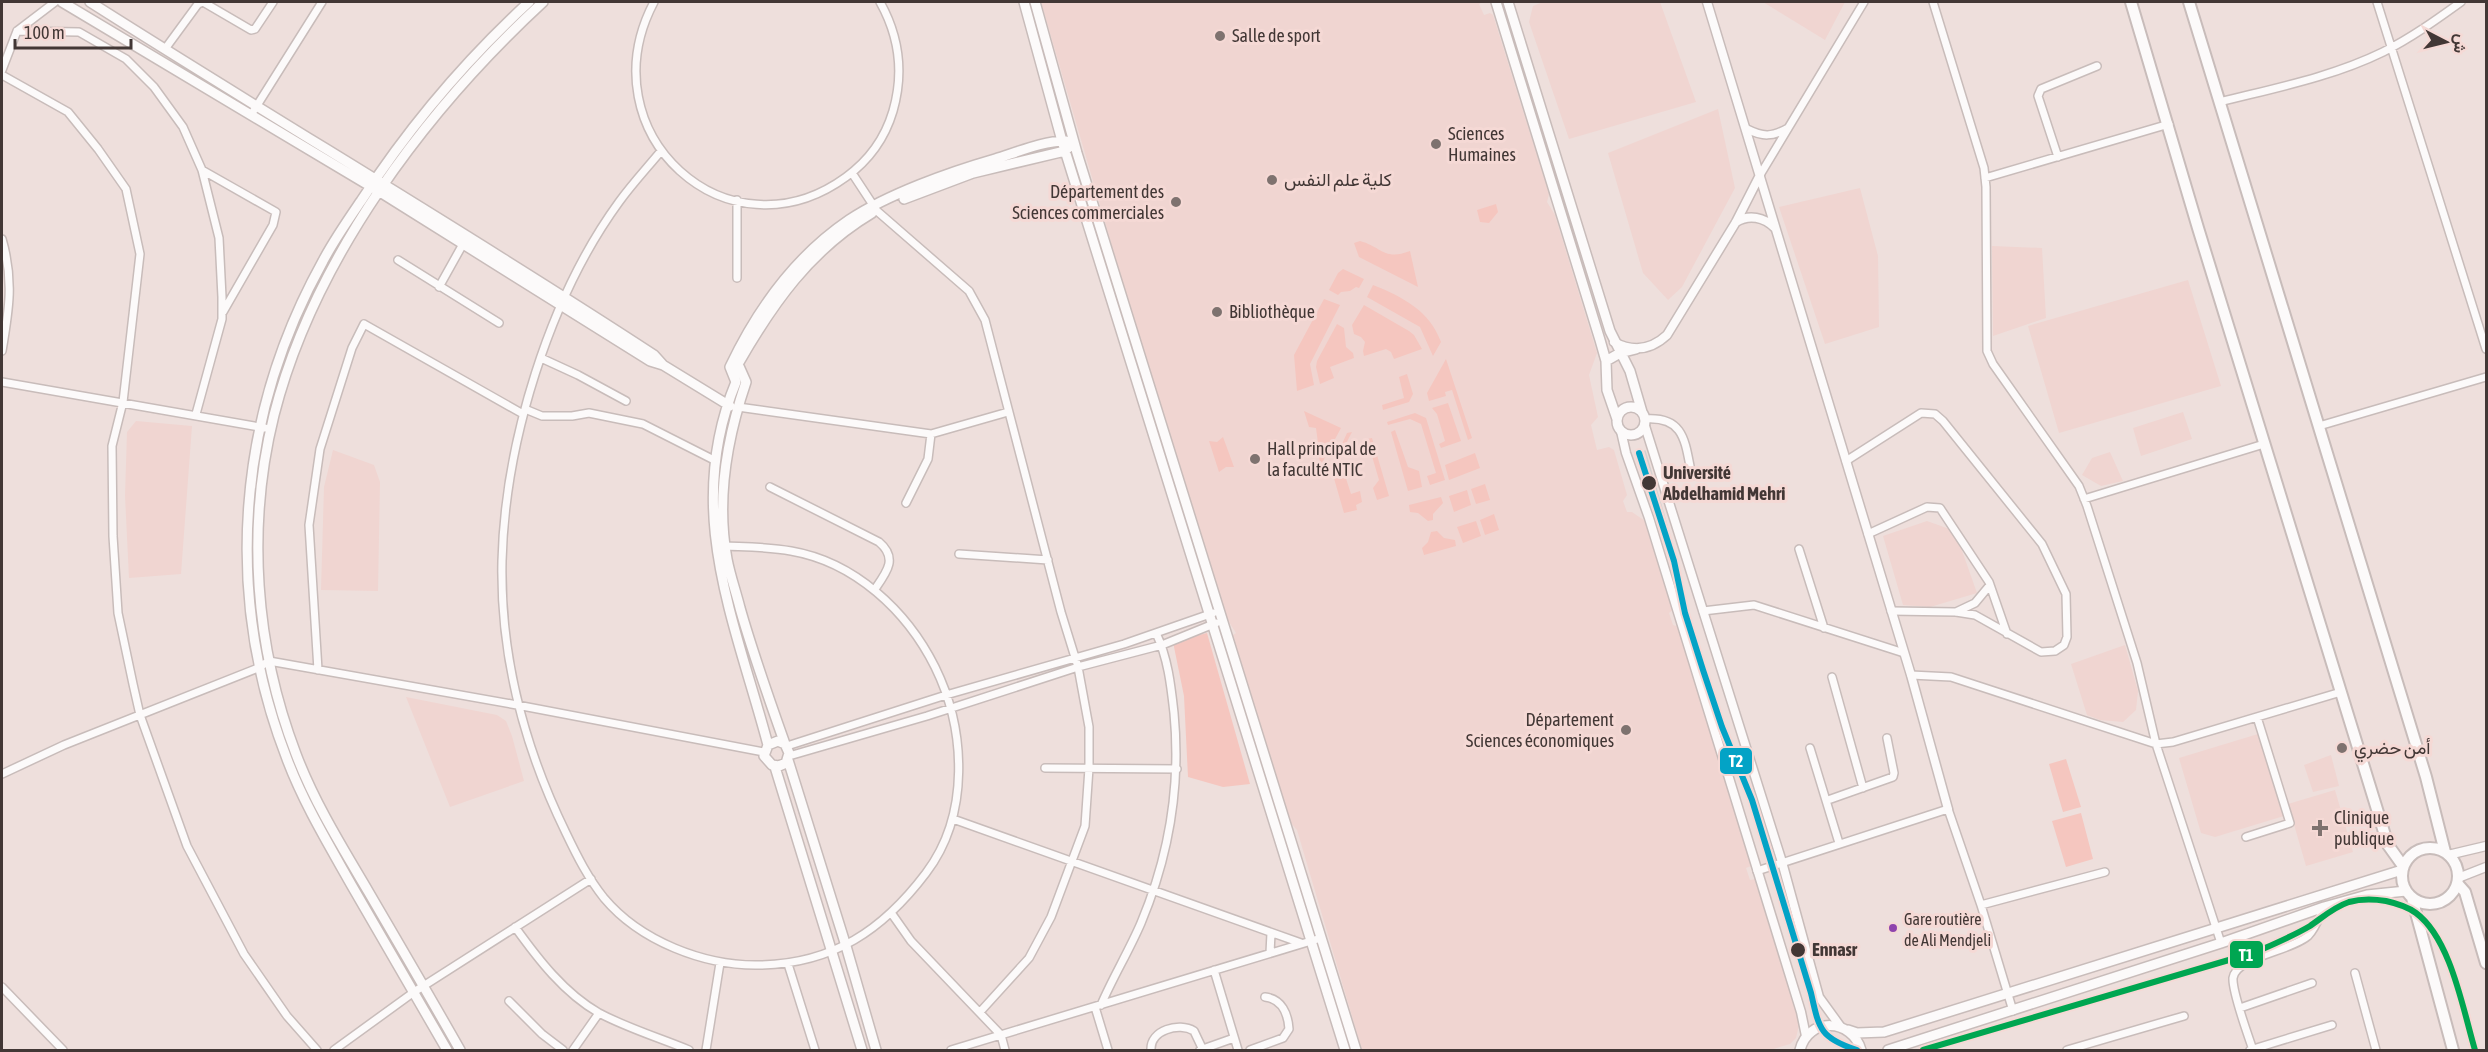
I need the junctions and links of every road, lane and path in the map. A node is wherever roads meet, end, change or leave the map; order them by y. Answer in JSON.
{"nodes":[{"id":1,"x":55,"y":2,"type":"edge"},
{"id":2,"x":62,"y":2,"type":"edge"},
{"id":3,"x":90,"y":2,"type":"edge"},
{"id":4,"x":203,"y":2,"type":"edge"},
{"id":5,"x":273,"y":2,"type":"edge"},
{"id":6,"x":322,"y":2,"type":"edge"},
{"id":7,"x":529,"y":2,"type":"edge"},
{"id":8,"x":543,"y":2,"type":"edge"},
{"id":9,"x":654,"y":2,"type":"edge"},
{"id":10,"x":880,"y":2,"type":"edge"},
{"id":11,"x":1024,"y":2,"type":"edge"},
{"id":12,"x":1035,"y":2,"type":"edge"},
{"id":13,"x":1497,"y":2,"type":"edge"},
{"id":14,"x":1509,"y":2,"type":"edge"},
{"id":15,"x":1707,"y":2,"type":"edge"},
{"id":16,"x":1864,"y":2,"type":"edge"},
{"id":17,"x":1933,"y":2,"type":"edge"},
{"id":18,"x":2132,"y":2,"type":"edge"},
{"id":19,"x":2189,"y":2,"type":"edge"},
{"id":20,"x":2377,"y":2,"type":"edge"},
{"id":21,"x":2461,"y":2,"type":"edge"},
{"id":22,"x":17,"y":31,"type":"junction"},
{"id":23,"x":2390,"y":48,"type":"junction"},
{"id":24,"x":165,"y":49,"type":"junction"},
{"id":25,"x":2097,"y":66,"type":"dead end"},
{"id":26,"x":2,"y":70,"type":"edge"},
{"id":27,"x":2,"y":75,"type":"edge"},
{"id":28,"x":2220,"y":102,"type":"junction"},
{"id":29,"x":253,"y":111,"type":"junction"},
{"id":30,"x":2169,"y":124,"type":"junction"},
{"id":31,"x":1790,"y":126,"type":"junction"},
{"id":32,"x":1747,"y":129,"type":"junction"},
{"id":33,"x":1062,"y":141,"type":"junction"},
{"id":34,"x":1074,"y":142,"type":"junction"},
{"id":35,"x":661,"y":151,"type":"junction"},
{"id":36,"x":1065,"y":151,"type":"junction"},
{"id":37,"x":2058,"y":157,"type":"junction"},
{"id":38,"x":202,"y":170,"type":"junction"},
{"id":39,"x":852,"y":173,"type":"junction"},
{"id":40,"x":1760,"y":175,"type":"junction"},
{"id":41,"x":1985,"y":178,"type":"junction"},
{"id":42,"x":372,"y":184,"type":"junction"},
{"id":43,"x":382,"y":188,"type":"junction"},
{"id":44,"x":738,"y":200,"type":"junction"},
{"id":45,"x":875,"y":209,"type":"junction"},
{"id":46,"x":1736,"y":222,"type":"junction"},
{"id":47,"x":1777,"y":230,"type":"junction"},
{"id":48,"x":2,"y":239,"type":"edge"},
{"id":49,"x":463,"y":244,"type":"junction"},
{"id":50,"x":398,"y":260,"type":"dead end"},
{"id":51,"x":737,"y":278,"type":"dead end"},
{"id":52,"x":439,"y":287,"type":"junction"},
{"id":53,"x":562,"y":300,"type":"junction"},
{"id":54,"x":223,"y":313,"type":"junction"},
{"id":55,"x":499,"y":323,"type":"dead end"},
{"id":56,"x":1614,"y":342,"type":"junction"},
{"id":57,"x":1638,"y":349,"type":"junction"},
{"id":58,"x":2487,"y":349,"type":"edge"},
{"id":59,"x":2,"y":351,"type":"edge"},
{"id":60,"x":1620,"y":353,"type":"junction"},
{"id":61,"x":541,"y":358,"type":"junction"},
{"id":62,"x":1606,"y":361,"type":"junction"},
{"id":63,"x":1627,"y":365,"type":"junction"},
{"id":64,"x":2487,"y":377,"type":"edge"},
{"id":65,"x":2,"y":382,"type":"edge"},
{"id":66,"x":626,"y":401,"type":"dead end"},
{"id":67,"x":123,"y":402,"type":"junction"},
{"id":68,"x":727,"y":405,"type":"junction"},
{"id":69,"x":738,"y":407,"type":"junction"},
{"id":70,"x":524,"y":411,"type":"junction"},
{"id":71,"x":1008,"y":412,"type":"junction"},
{"id":72,"x":196,"y":414,"type":"junction"},
{"id":73,"x":1617,"y":419,"type":"junction"},
{"id":74,"x":1644,"y":419,"type":"junction"},
{"id":75,"x":2319,"y":426,"type":"junction"},
{"id":76,"x":260,"y":427,"type":"junction"},
{"id":77,"x":271,"y":429,"type":"junction"},
{"id":78,"x":1621,"y":431,"type":"junction"},
{"id":79,"x":930,"y":434,"type":"junction"},
{"id":80,"x":2264,"y":444,"type":"junction"},
{"id":81,"x":716,"y":461,"type":"junction"},
{"id":82,"x":1846,"y":461,"type":"junction"},
{"id":83,"x":1692,"y":476,"type":"dead end"},
{"id":84,"x":770,"y":487,"type":"dead end"},
{"id":85,"x":2084,"y":499,"type":"junction"},
{"id":86,"x":906,"y":503,"type":"dead end"},
{"id":87,"x":1868,"y":534,"type":"junction"},
{"id":88,"x":725,"y":546,"type":"junction"},
{"id":89,"x":1799,"y":549,"type":"dead end"},
{"id":90,"x":959,"y":554,"type":"dead end"},
{"id":91,"x":1048,"y":560,"type":"junction"},
{"id":92,"x":1990,"y":585,"type":"junction"},
{"id":93,"x":875,"y":589,"type":"junction"},
{"id":94,"x":1703,"y":610,"type":"junction"},
{"id":95,"x":1891,"y":610,"type":"junction"},
{"id":96,"x":1956,"y":612,"type":"junction"},
{"id":97,"x":1215,"y":618,"type":"junction"},
{"id":98,"x":1824,"y":628,"type":"junction"},
{"id":99,"x":1156,"y":633,"type":"junction"},
{"id":100,"x":2007,"y":634,"type":"junction"},
{"id":101,"x":1162,"y":645,"type":"junction"},
{"id":102,"x":1904,"y":653,"type":"junction"},
{"id":103,"x":1075,"y":658,"type":"junction"},
{"id":104,"x":269,"y":661,"type":"junction"},
{"id":105,"x":1078,"y":667,"type":"junction"},
{"id":106,"x":258,"y":668,"type":"junction"},
{"id":107,"x":318,"y":670,"type":"junction"},
{"id":108,"x":1911,"y":675,"type":"junction"},
{"id":109,"x":1832,"y":677,"type":"dead end"},
{"id":110,"x":2341,"y":692,"type":"junction"},
{"id":111,"x":946,"y":694,"type":"junction"},
{"id":112,"x":517,"y":705,"type":"junction"},
{"id":113,"x":950,"y":709,"type":"junction"},
{"id":114,"x":140,"y":715,"type":"junction"},
{"id":115,"x":2257,"y":717,"type":"junction"},
{"id":116,"x":1887,"y":738,"type":"dead end"},
{"id":117,"x":2156,"y":744,"type":"junction"},
{"id":118,"x":786,"y":745,"type":"junction"},
{"id":119,"x":766,"y":748,"type":"junction"},
{"id":120,"x":1810,"y":748,"type":"dead end"},
{"id":121,"x":789,"y":758,"type":"junction"},
{"id":122,"x":776,"y":766,"type":"junction"},
{"id":123,"x":1045,"y":768,"type":"dead end"},
{"id":124,"x":1089,"y":768,"type":"junction"},
{"id":125,"x":1177,"y":770,"type":"junction"},
{"id":126,"x":2,"y":774,"type":"edge"},
{"id":127,"x":1863,"y":788,"type":"junction"},
{"id":128,"x":1828,"y":801,"type":"junction"},
{"id":129,"x":1948,"y":809,"type":"junction"},
{"id":130,"x":953,"y":819,"type":"junction"},
{"id":131,"x":2246,"y":837,"type":"dead end"},
{"id":132,"x":1839,"y":843,"type":"junction"},
{"id":133,"x":2487,"y":846,"type":"edge"},
{"id":134,"x":2446,"y":853,"type":"junction"},
{"id":135,"x":1072,"y":861,"type":"junction"},
{"id":136,"x":1782,"y":862,"type":"junction"},
{"id":137,"x":2487,"y":867,"type":"edge"},
{"id":138,"x":2403,"y":868,"type":"junction"},
{"id":139,"x":1757,"y":871,"type":"junction"},
{"id":140,"x":2105,"y":872,"type":"dead end"},
{"id":141,"x":591,"y":879,"type":"junction"},
{"id":142,"x":2457,"y":880,"type":"junction"},
{"id":143,"x":1153,"y":890,"type":"junction"},
{"id":144,"x":2409,"y":894,"type":"junction"},
{"id":145,"x":1981,"y":905,"type":"junction"},
{"id":146,"x":2324,"y":907,"type":"junction"},
{"id":147,"x":892,"y":914,"type":"junction"},
{"id":148,"x":515,"y":927,"type":"junction"},
{"id":149,"x":2216,"y":927,"type":"junction"},
{"id":150,"x":1270,"y":933,"type":"junction"},
{"id":151,"x":1317,"y":940,"type":"junction"},
{"id":152,"x":1301,"y":943,"type":"junction"},
{"id":153,"x":2221,"y":943,"type":"junction"},
{"id":154,"x":846,"y":946,"type":"junction"},
{"id":155,"x":832,"y":952,"type":"junction"},
{"id":156,"x":1270,"y":953,"type":"junction"},
{"id":157,"x":720,"y":963,"type":"junction"},
{"id":158,"x":2487,"y":963,"type":"edge"},
{"id":159,"x":788,"y":964,"type":"junction"},
{"id":160,"x":1214,"y":970,"type":"junction"},
{"id":161,"x":2355,"y":974,"type":"dead end"},
{"id":162,"x":2313,"y":983,"type":"dead end"},
{"id":163,"x":424,"y":986,"type":"junction"},
{"id":164,"x":2,"y":987,"type":"edge"},
{"id":165,"x":414,"y":992,"type":"junction"},
{"id":166,"x":2008,"y":994,"type":"junction"},
{"id":167,"x":1265,"y":997,"type":"dead end"},
{"id":168,"x":509,"y":1001,"type":"dead end"},
{"id":169,"x":1098,"y":1006,"type":"junction"},
{"id":170,"x":2240,"y":1008,"type":"junction"},
{"id":171,"x":2013,"y":1011,"type":"junction"},
{"id":172,"x":599,"y":1012,"type":"junction"},
{"id":173,"x":980,"y":1012,"type":"junction"},
{"id":174,"x":2184,"y":1016,"type":"dead end"},
{"id":175,"x":2332,"y":1024,"type":"dead end"},
{"id":176,"x":1844,"y":1028,"type":"junction"},
{"id":177,"x":1000,"y":1035,"type":"junction"},
{"id":178,"x":1806,"y":1036,"type":"junction"},
{"id":179,"x":1234,"y":1038,"type":"junction"},
{"id":180,"x":63,"y":1050,"type":"edge"},
{"id":181,"x":317,"y":1050,"type":"edge"},
{"id":182,"x":334,"y":1050,"type":"edge"},
{"id":183,"x":447,"y":1050,"type":"edge"},
{"id":184,"x":460,"y":1050,"type":"edge"},
{"id":185,"x":563,"y":1050,"type":"edge"},
{"id":186,"x":573,"y":1050,"type":"edge"},
{"id":187,"x":689,"y":1050,"type":"edge"},
{"id":188,"x":706,"y":1050,"type":"edge"},
{"id":189,"x":815,"y":1050,"type":"edge"},
{"id":190,"x":862,"y":1050,"type":"edge"},
{"id":191,"x":876,"y":1050,"type":"edge"},
{"id":192,"x":951,"y":1050,"type":"edge"},
{"id":193,"x":1005,"y":1050,"type":"edge"},
{"id":194,"x":1108,"y":1050,"type":"edge"},
{"id":195,"x":1150,"y":1050,"type":"edge"},
{"id":196,"x":1201,"y":1050,"type":"edge"},
{"id":197,"x":1238,"y":1050,"type":"edge"},
{"id":198,"x":1250,"y":1050,"type":"edge"},
{"id":199,"x":1345,"y":1050,"type":"edge"},
{"id":200,"x":1356,"y":1050,"type":"edge"},
{"id":201,"x":1800,"y":1050,"type":"edge"},
{"id":202,"x":1861,"y":1050,"type":"edge"},
{"id":203,"x":1888,"y":1050,"type":"edge"},
{"id":204,"x":2067,"y":1050,"type":"edge"},
{"id":205,"x":2252,"y":1050,"type":"edge"},
{"id":206,"x":2376,"y":1050,"type":"edge"},
{"id":207,"x":2453,"y":1050,"type":"edge"}],
"edges":[{"from":1,"to":22,"type":"street"},
{"from":2,"to":29,"type":"main road"},
{"from":3,"to":24,"type":"main road"},
{"from":4,"to":5,"type":"street"},
{"from":4,"to":24,"type":"street"},
{"from":6,"to":29,"type":"street"},
{"from":7,"to":42,"type":"main road"},
{"from":8,"to":43,"type":"main road"},
{"from":9,"to":35,"type":"street"},
{"from":10,"to":39,"type":"street"},
{"from":11,"to":33,"type":"main road"},
{"from":12,"to":34,"type":"main road"},
{"from":13,"to":14,"type":"main road"},
{"from":13,"to":62,"type":"main road"},
{"from":14,"to":56,"type":"main road"},
{"from":15,"to":32,"type":"street"},
{"from":16,"to":31,"type":"street"},
{"from":17,"to":41,"type":"street"},
{"from":18,"to":30,"type":"main road"},
{"from":19,"to":28,"type":"main road"},
{"from":20,"to":23,"type":"street"},
{"from":21,"to":23,"type":"street"},
{"from":22,"to":26,"type":"street"},
{"from":22,"to":38,"type":"street"},
{"from":23,"to":28,"type":"street"},
{"from":23,"to":58,"type":"street"},
{"from":24,"to":29,"type":"main road"},
{"from":25,"to":37,"type":"street"},
{"from":27,"to":67,"type":"street"},
{"from":28,"to":75,"type":"main road"},
{"from":29,"to":42,"type":"main road"},
{"from":30,"to":37,"type":"street"},
{"from":30,"to":80,"type":"main road"},
{"from":31,"to":32,"type":"street"},
{"from":31,"to":40,"type":"street"},
{"from":32,"to":40,"type":"street"},
{"from":33,"to":34,"type":"main road"},
{"from":33,"to":36,"type":"main road"},
{"from":33,"to":45,"type":"main road"},
{"from":34,"to":36,"type":"main road"},
{"from":34,"to":97,"type":"main road"},
{"from":35,"to":44,"type":"street"},
{"from":35,"to":53,"type":"street"},
{"from":36,"to":45,"type":"main road"},
{"from":36,"to":97,"type":"main road"},
{"from":37,"to":41,"type":"street"},
{"from":38,"to":54,"type":"street"},
{"from":38,"to":54,"type":"street"},
{"from":39,"to":44,"type":"street"},
{"from":39,"to":45,"type":"street"},
{"from":40,"to":46,"type":"street"},
{"from":40,"to":47,"type":"street"},
{"from":41,"to":85,"type":"street"},
{"from":42,"to":43,"type":"main road"},
{"from":42,"to":76,"type":"main road"},
{"from":43,"to":49,"type":"main road"},
{"from":43,"to":53,"type":"main road"},
{"from":43,"to":77,"type":"main road"},
{"from":44,"to":51,"type":"street"},
{"from":45,"to":68,"type":"main road"},
{"from":45,"to":69,"type":"main road"},
{"from":45,"to":71,"type":"street"},
{"from":46,"to":47,"type":"street"},
{"from":46,"to":57,"type":"street"},
{"from":47,"to":82,"type":"street"},
{"from":48,"to":59,"type":"street"},
{"from":49,"to":52,"type":"street"},
{"from":49,"to":53,"type":"main road"},
{"from":50,"to":52,"type":"street"},
{"from":52,"to":55,"type":"street"},
{"from":53,"to":61,"type":"street"},
{"from":53,"to":68,"type":"main road"},
{"from":54,"to":72,"type":"street"},
{"from":56,"to":57,"type":"street"},
{"from":56,"to":60,"type":"main road"},
{"from":57,"to":60,"type":"main road"},
{"from":57,"to":63,"type":"street"},
{"from":60,"to":62,"type":"main road"},
{"from":60,"to":63,"type":"main road"},
{"from":61,"to":66,"type":"street"},
{"from":61,"to":70,"type":"street"},
{"from":62,"to":73,"type":"main road"},
{"from":63,"to":74,"type":"main road"},
{"from":64,"to":75,"type":"street"},
{"from":65,"to":67,"type":"street"},
{"from":67,"to":72,"type":"street"},
{"from":67,"to":114,"type":"street"},
{"from":68,"to":69,"type":"main road"},
{"from":68,"to":81,"type":"main road"},
{"from":69,"to":79,"type":"street"},
{"from":69,"to":88,"type":"main road"},
{"from":70,"to":81,"type":"street"},
{"from":70,"to":107,"type":"street"},
{"from":70,"to":112,"type":"street"},
{"from":71,"to":79,"type":"street"},
{"from":71,"to":91,"type":"street"},
{"from":72,"to":76,"type":"street"},
{"from":73,"to":74,"type":"main road"},
{"from":73,"to":78,"type":"main road"},
{"from":74,"to":78,"type":"main road"},
{"from":74,"to":83,"type":"street"},
{"from":74,"to":94,"type":"street"},
{"from":75,"to":134,"type":"main road"},
{"from":76,"to":77,"type":"street"},
{"from":76,"to":106,"type":"main road"},
{"from":77,"to":104,"type":"main road"},
{"from":78,"to":139,"type":"street"},
{"from":79,"to":86,"type":"street"},
{"from":80,"to":85,"type":"street"},
{"from":80,"to":110,"type":"main road"},
{"from":81,"to":119,"type":"main road"},
{"from":82,"to":87,"type":"street"},
{"from":82,"to":100,"type":"street"},
{"from":84,"to":93,"type":"street"},
{"from":85,"to":117,"type":"street"},
{"from":87,"to":92,"type":"street"},
{"from":87,"to":95,"type":"street"},
{"from":88,"to":93,"type":"street"},
{"from":88,"to":118,"type":"main road"},
{"from":89,"to":98,"type":"street"},
{"from":90,"to":91,"type":"street"},
{"from":91,"to":103,"type":"street"},
{"from":92,"to":96,"type":"street"},
{"from":92,"to":100,"type":"street"},
{"from":93,"to":111,"type":"street"},
{"from":94,"to":98,"type":"street"},
{"from":94,"to":136,"type":"street"},
{"from":95,"to":96,"type":"street"},
{"from":95,"to":102,"type":"street"},
{"from":96,"to":100,"type":"street"},
{"from":97,"to":99,"type":"street"},
{"from":97,"to":101,"type":"street"},
{"from":97,"to":151,"type":"main road"},
{"from":98,"to":102,"type":"street"},
{"from":99,"to":101,"type":"street"},
{"from":99,"to":103,"type":"street"},
{"from":101,"to":105,"type":"street"},
{"from":101,"to":125,"type":"street"},
{"from":102,"to":108,"type":"street"},
{"from":103,"to":105,"type":"street"},
{"from":103,"to":111,"type":"street"},
{"from":104,"to":106,"type":"street"},
{"from":104,"to":107,"type":"street"},
{"from":104,"to":163,"type":"main road"},
{"from":105,"to":113,"type":"street"},
{"from":105,"to":124,"type":"street"},
{"from":106,"to":114,"type":"street"},
{"from":106,"to":165,"type":"main road"},
{"from":107,"to":112,"type":"street"},
{"from":108,"to":117,"type":"street"},
{"from":108,"to":129,"type":"street"},
{"from":109,"to":127,"type":"street"},
{"from":110,"to":115,"type":"street"},
{"from":110,"to":138,"type":"main road"},
{"from":111,"to":113,"type":"street"},
{"from":111,"to":118,"type":"street"},
{"from":112,"to":119,"type":"street"},
{"from":112,"to":141,"type":"street"},
{"from":113,"to":121,"type":"street"},
{"from":113,"to":130,"type":"street"},
{"from":114,"to":126,"type":"street"},
{"from":114,"to":181,"type":"street"},
{"from":115,"to":117,"type":"street"},
{"from":115,"to":131,"type":"street"},
{"from":116,"to":127,"type":"street"},
{"from":117,"to":149,"type":"street"},
{"from":118,"to":119,"type":"main road"},
{"from":118,"to":121,"type":"main road"},
{"from":119,"to":122,"type":"main road"},
{"from":120,"to":128,"type":"street"},
{"from":121,"to":122,"type":"main road"},
{"from":121,"to":154,"type":"main road"},
{"from":122,"to":155,"type":"main road"},
{"from":123,"to":124,"type":"street"},
{"from":124,"to":125,"type":"street"},
{"from":124,"to":135,"type":"street"},
{"from":125,"to":143,"type":"street"},
{"from":127,"to":128,"type":"street"},
{"from":128,"to":132,"type":"street"},
{"from":129,"to":132,"type":"street"},
{"from":129,"to":145,"type":"street"},
{"from":130,"to":135,"type":"street"},
{"from":130,"to":147,"type":"street"},
{"from":132,"to":136,"type":"street"},
{"from":133,"to":134,"type":"street"},
{"from":134,"to":138,"type":"main road"},
{"from":134,"to":142,"type":"main road"},
{"from":135,"to":143,"type":"street"},
{"from":135,"to":173,"type":"street"},
{"from":136,"to":139,"type":"street"},
{"from":136,"to":176,"type":"street"},
{"from":137,"to":142,"type":"street"},
{"from":138,"to":144,"type":"main road"},
{"from":138,"to":149,"type":"main road"},
{"from":139,"to":178,"type":"street"},
{"from":140,"to":145,"type":"street"},
{"from":141,"to":148,"type":"street"},
{"from":141,"to":157,"type":"street"},
{"from":142,"to":144,"type":"main road"},
{"from":142,"to":158,"type":"main road"},
{"from":143,"to":150,"type":"street"},
{"from":143,"to":169,"type":"street"},
{"from":144,"to":146,"type":"main road"},
{"from":144,"to":207,"type":"main road"},
{"from":145,"to":166,"type":"street"},
{"from":146,"to":153,"type":"main road"},
{"from":146,"to":170,"type":"street"},
{"from":147,"to":154,"type":"street"},
{"from":147,"to":173,"type":"street"},
{"from":148,"to":163,"type":"street"},
{"from":148,"to":172,"type":"street"},
{"from":149,"to":153,"type":"street"},
{"from":149,"to":166,"type":"main road"},
{"from":150,"to":152,"type":"street"},
{"from":150,"to":156,"type":"street"},
{"from":151,"to":152,"type":"street"},
{"from":151,"to":199,"type":"main road"},
{"from":151,"to":200,"type":"main road"},
{"from":152,"to":156,"type":"street"},
{"from":153,"to":171,"type":"main road"},
{"from":154,"to":155,"type":"street"},
{"from":154,"to":191,"type":"main road"},
{"from":155,"to":159,"type":"street"},
{"from":155,"to":190,"type":"main road"},
{"from":156,"to":160,"type":"street"},
{"from":157,"to":159,"type":"street"},
{"from":157,"to":188,"type":"street"},
{"from":159,"to":189,"type":"street"},
{"from":160,"to":169,"type":"street"},
{"from":160,"to":179,"type":"street"},
{"from":161,"to":206,"type":"street"},
{"from":162,"to":170,"type":"street"},
{"from":163,"to":165,"type":"street"},
{"from":163,"to":184,"type":"main road"},
{"from":164,"to":180,"type":"street"},
{"from":165,"to":182,"type":"street"},
{"from":165,"to":183,"type":"main road"},
{"from":166,"to":171,"type":"street"},
{"from":166,"to":176,"type":"main road"},
{"from":167,"to":198,"type":"street"},
{"from":168,"to":185,"type":"street"},
{"from":169,"to":177,"type":"street"},
{"from":169,"to":194,"type":"street"},
{"from":170,"to":205,"type":"street"},
{"from":171,"to":203,"type":"main road"},
{"from":172,"to":186,"type":"street"},
{"from":172,"to":187,"type":"street"},
{"from":173,"to":177,"type":"street"},
{"from":174,"to":204,"type":"street"},
{"from":175,"to":205,"type":"street"},
{"from":176,"to":178,"type":"main road"},
{"from":176,"to":202,"type":"main road"},
{"from":177,"to":192,"type":"street"},
{"from":177,"to":193,"type":"street"},
{"from":178,"to":201,"type":"main road"},
{"from":179,"to":196,"type":"street"},
{"from":179,"to":197,"type":"street"},
{"from":195,"to":196,"type":"street"}]}
